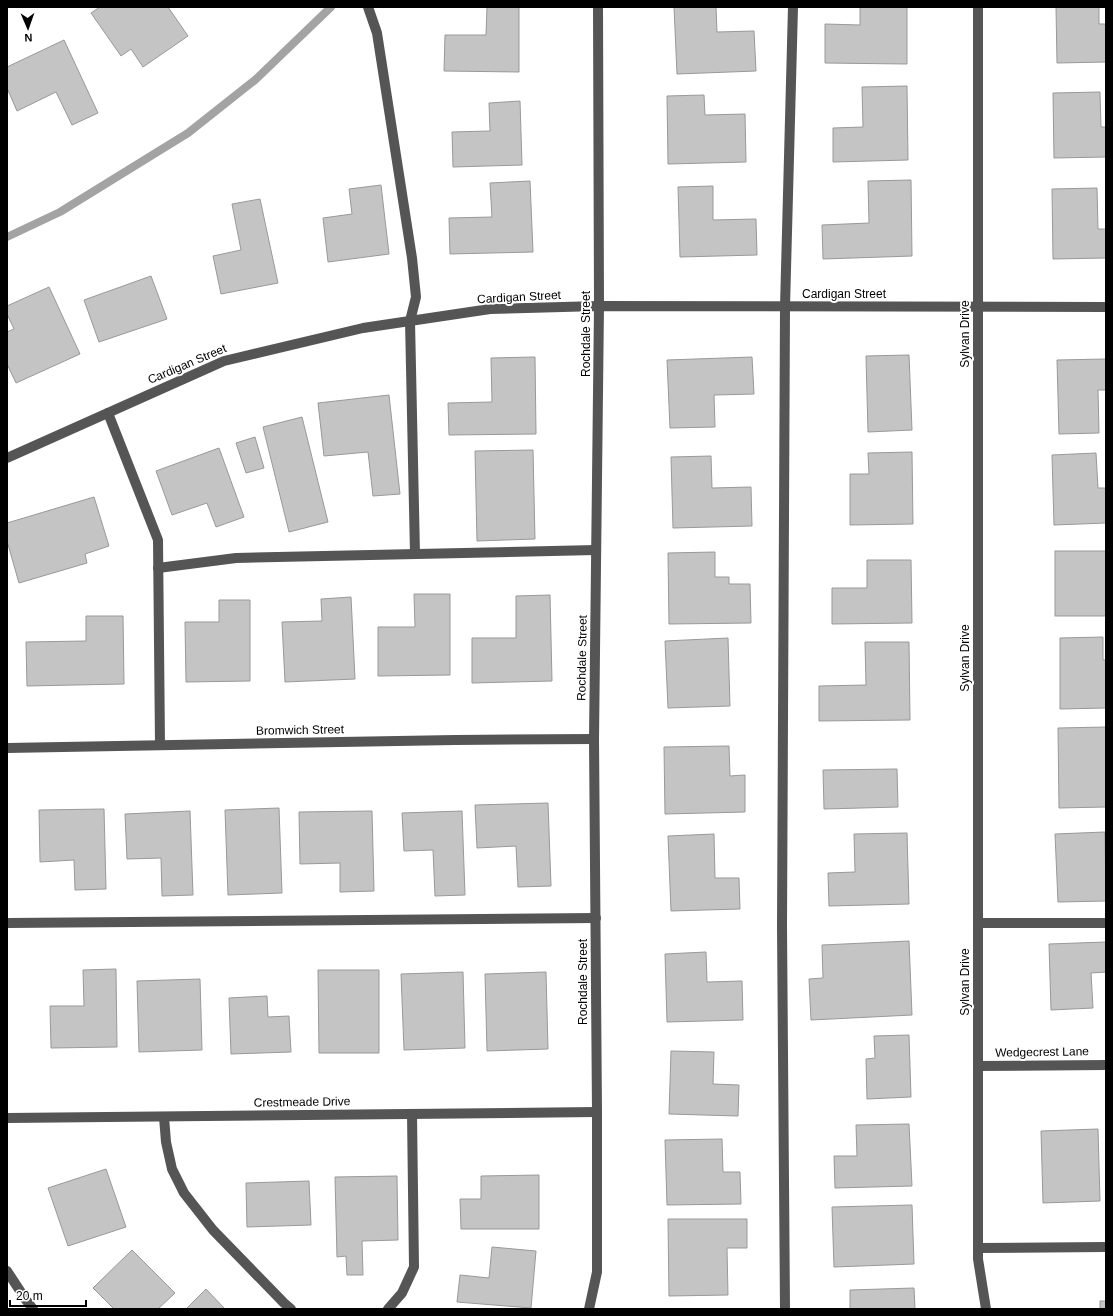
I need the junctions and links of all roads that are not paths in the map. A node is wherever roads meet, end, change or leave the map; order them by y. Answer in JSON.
{"nodes":[{"id":1,"x":368,"y":7,"type":"edge"},
{"id":2,"x":598,"y":7,"type":"edge"},
{"id":3,"x":793,"y":7,"type":"edge"},
{"id":4,"x":978,"y":7,"type":"edge"},
{"id":5,"x":599,"y":306,"type":"junction"},
{"id":6,"x":785,"y":307,"type":"junction"},
{"id":7,"x":1106,"y":307,"type":"edge"},
{"id":8,"x":978,"y":308,"type":"junction"},
{"id":9,"x":410,"y":321,"type":"junction"},
{"id":10,"x":108,"y":413,"type":"junction"},
{"id":11,"x":7,"y":458,"type":"edge"},
{"id":12,"x":596,"y":550,"type":"junction"},
{"id":13,"x":415,"y":554,"type":"junction"},
{"id":14,"x":158,"y":568,"type":"junction"},
{"id":15,"x":594,"y":739,"type":"junction"},
{"id":16,"x":160,"y":745,"type":"junction"},
{"id":17,"x":7,"y":748,"type":"edge"},
{"id":18,"x":596,"y":918,"type":"junction"},
{"id":19,"x":7,"y":923,"type":"edge"},
{"id":20,"x":978,"y":923,"type":"junction"},
{"id":21,"x":1106,"y":923,"type":"edge"},
{"id":22,"x":1106,"y":1065,"type":"edge"},
{"id":23,"x":978,"y":1066,"type":"junction"},
{"id":24,"x":597,"y":1112,"type":"junction"},
{"id":25,"x":412,"y":1114,"type":"junction"},
{"id":26,"x":164,"y":1117,"type":"junction"},
{"id":27,"x":7,"y":1118,"type":"edge"},
{"id":28,"x":1106,"y":1247,"type":"edge"},
{"id":29,"x":978,"y":1248,"type":"junction"},
{"id":30,"x":7,"y":1272,"type":"edge"},
{"id":31,"x":33,"y":1309,"type":"edge"},
{"id":32,"x":291,"y":1309,"type":"edge"},
{"id":33,"x":388,"y":1309,"type":"edge"},
{"id":34,"x":589,"y":1309,"type":"edge"},
{"id":35,"x":785,"y":1309,"type":"edge"},
{"id":36,"x":986,"y":1309,"type":"edge"}],
"edges":[{"from":1,"to":9,"type":"street"},
{"from":2,"to":5,"type":"street","name":"Rochdale Street"},
{"from":3,"to":6,"type":"street"},
{"from":4,"to":8,"type":"street","name":"Sylvan Drive"},
{"from":5,"to":6,"type":"street","name":"Cardigan Street"},
{"from":5,"to":9,"type":"street","name":"Cardigan Street"},
{"from":5,"to":12,"type":"street","name":"Rochdale Street"},
{"from":6,"to":8,"type":"street","name":"Cardigan Street"},
{"from":6,"to":35,"type":"street"},
{"from":7,"to":8,"type":"street","name":"Cardigan Street"},
{"from":8,"to":20,"type":"street","name":"Sylvan Drive"},
{"from":9,"to":10,"type":"street","name":"Cardigan Street"},
{"from":9,"to":13,"type":"street"},
{"from":10,"to":11,"type":"street","name":"Cardigan Street"},
{"from":10,"to":14,"type":"street"},
{"from":12,"to":13,"type":"street"},
{"from":12,"to":15,"type":"street","name":"Rochdale Street"},
{"from":13,"to":14,"type":"street"},
{"from":14,"to":16,"type":"street"},
{"from":15,"to":16,"type":"street","name":"Bromwich Street"},
{"from":15,"to":18,"type":"street","name":"Rochdale Street"},
{"from":16,"to":17,"type":"street","name":"Bromwich Street"},
{"from":18,"to":19,"type":"street"},
{"from":18,"to":24,"type":"street","name":"Rochdale Street"},
{"from":20,"to":21,"type":"street"},
{"from":20,"to":23,"type":"street","name":"Sylvan Drive"},
{"from":22,"to":23,"type":"street","name":"Wedgecrest Lane"},
{"from":23,"to":29,"type":"street","name":"Sylvan Drive"},
{"from":24,"to":25,"type":"street","name":"Crestmeade Drive"},
{"from":24,"to":34,"type":"street","name":"Rochdale Street"},
{"from":25,"to":26,"type":"street","name":"Crestmeade Drive"},
{"from":25,"to":33,"type":"street"},
{"from":26,"to":27,"type":"street","name":"Crestmeade Drive"},
{"from":26,"to":32,"type":"street"},
{"from":28,"to":29,"type":"street"},
{"from":29,"to":36,"type":"street","name":"Sylvan Drive"},
{"from":30,"to":31,"type":"street"}]}
